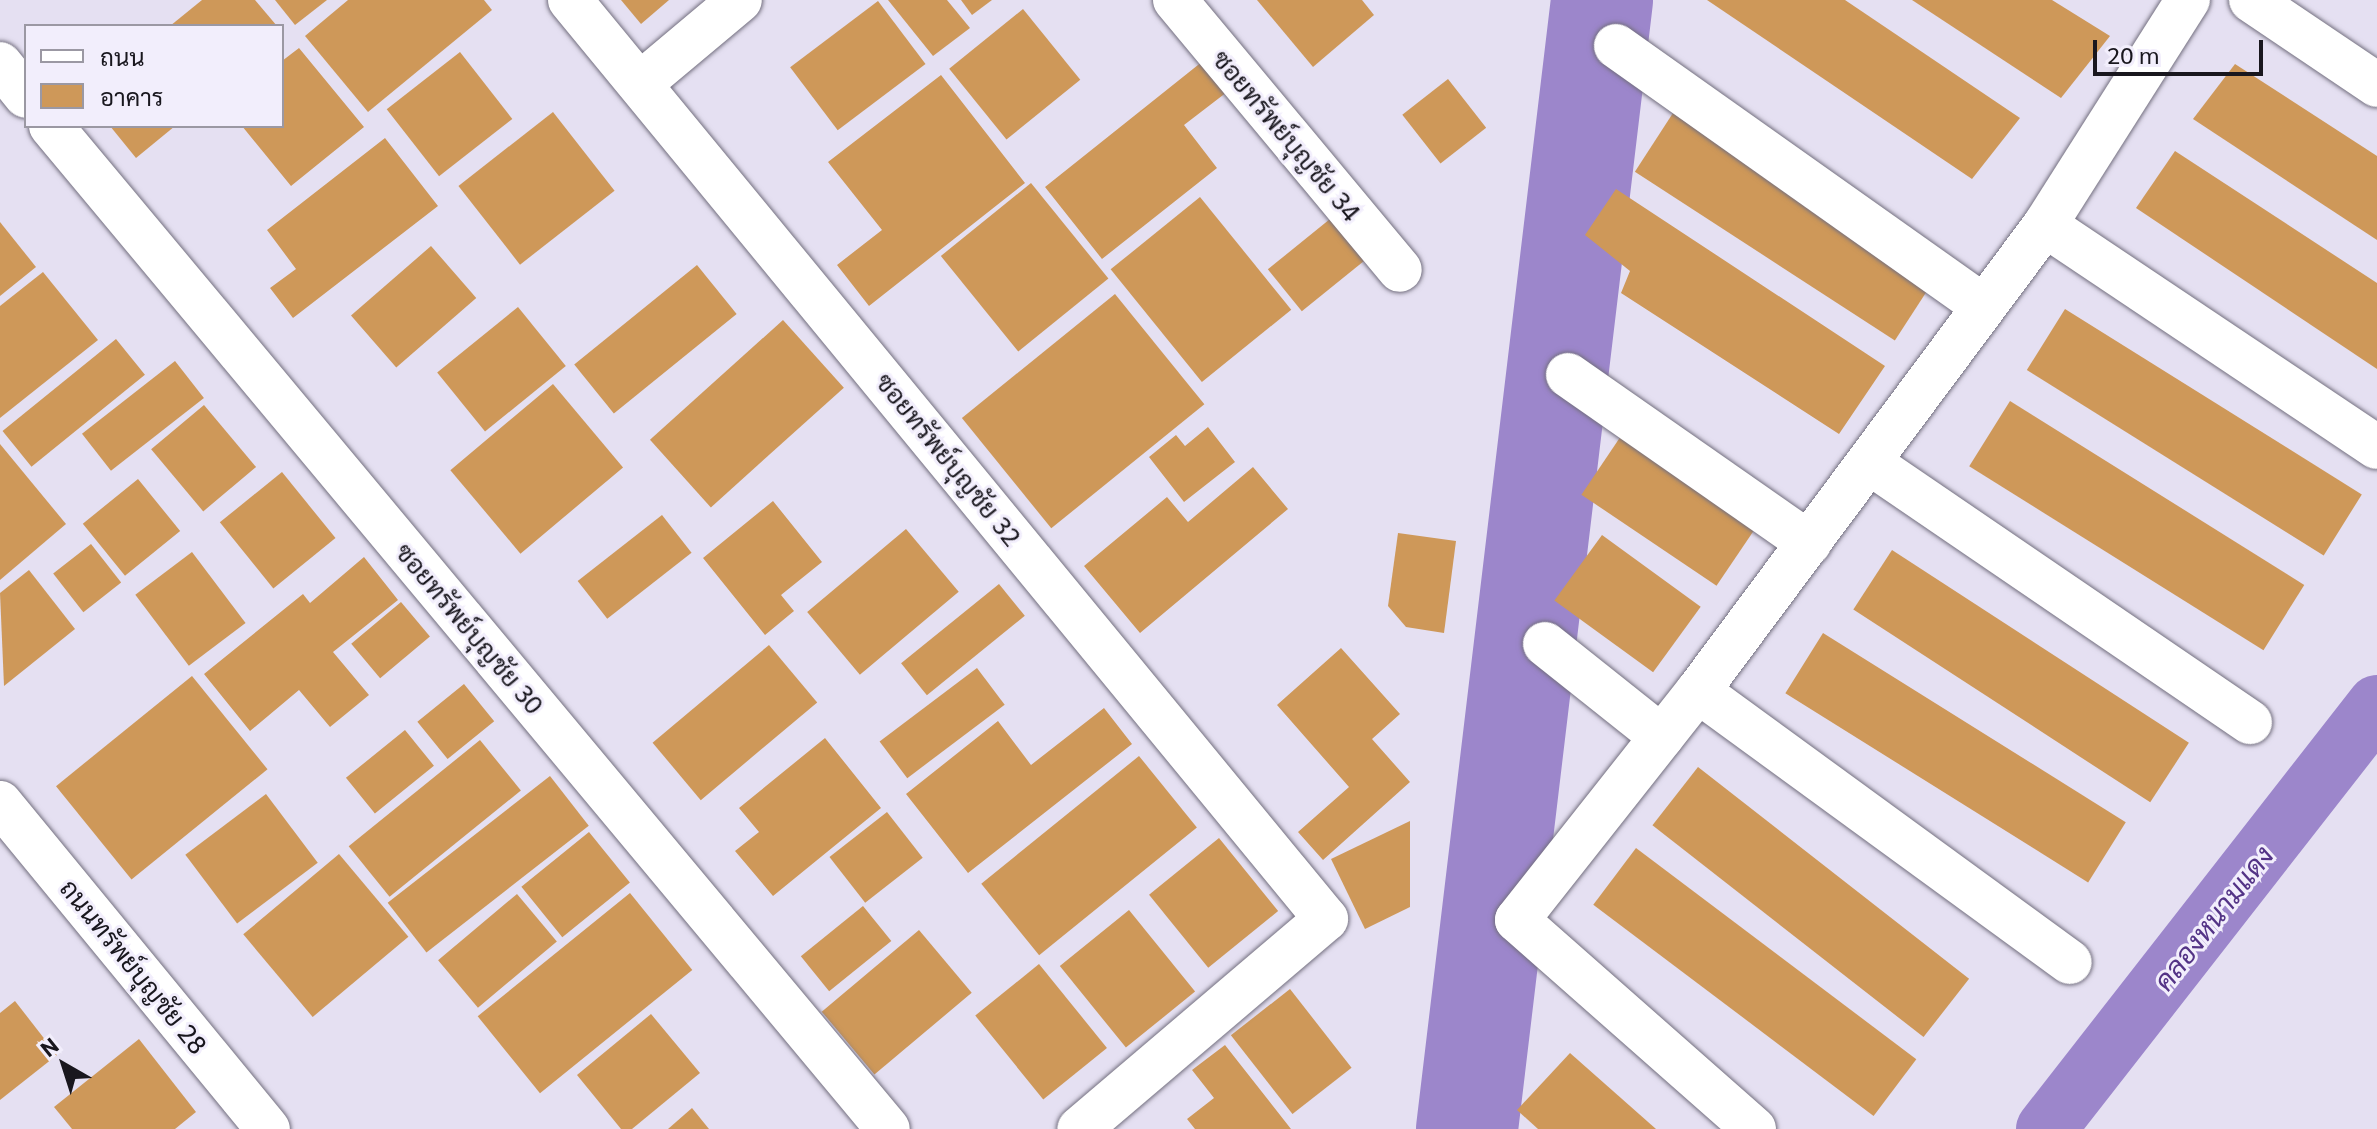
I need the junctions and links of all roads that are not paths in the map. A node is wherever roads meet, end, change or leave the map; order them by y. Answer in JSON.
{"nodes":[{"id":1,"x":570,"y":0,"type":"edge"},
{"id":2,"x":740,"y":0,"type":"edge"},
{"id":3,"x":1175,"y":0,"type":"edge"},
{"id":4,"x":2251,"y":0,"type":"edge"},
{"id":5,"x":2168,"y":7,"type":"edge"},
{"id":6,"x":1616,"y":46,"type":"dead end"},
{"id":7,"x":0,"y":64,"type":"edge"},
{"id":8,"x":641,"y":83,"type":"junction"},
{"id":9,"x":2377,"y":85,"type":"edge"},
{"id":10,"x":24,"y":94,"type":"edge"},
{"id":11,"x":53,"y":128,"type":"edge"},
{"id":12,"x":2045,"y":225,"type":"junction"},
{"id":13,"x":1400,"y":270,"type":"dead end"},
{"id":14,"x":1983,"y":306,"type":"junction"},
{"id":15,"x":1568,"y":375,"type":"dead end"},
{"id":16,"x":2377,"y":447,"type":"edge"},
{"id":17,"x":1870,"y":463,"type":"junction"},
{"id":18,"x":1809,"y":543,"type":"junction"},
{"id":19,"x":1545,"y":644,"type":"dead end"},
{"id":20,"x":1698,"y":691,"type":"junction"},
{"id":21,"x":2250,"y":722,"type":"dead end"},
{"id":22,"x":1662,"y":737,"type":"junction"},
{"id":23,"x":0,"y":803,"type":"edge"},
{"id":24,"x":2070,"y":962,"type":"dead end"},
{"id":25,"x":268,"y":1129,"type":"edge"},
{"id":26,"x":888,"y":1129,"type":"edge"},
{"id":27,"x":1079,"y":1129,"type":"edge"},
{"id":28,"x":1754,"y":1129,"type":"edge"}],
"edges":[{"from":1,"to":8,"type":"street","name":"ซอยทรัพย์บุญชัย 32"},
{"from":2,"to":8,"type":"street"},
{"from":3,"to":13,"type":"street","name":"ซอยทรัพย์บุญชัย 34"},
{"from":4,"to":9,"type":"street"},
{"from":5,"to":12,"type":"street"},
{"from":6,"to":14,"type":"street"},
{"from":7,"to":10,"type":"street"},
{"from":8,"to":27,"type":"street","name":"ซอยทรัพย์บุญชัย 32"},
{"from":11,"to":26,"type":"street","name":"ซอยทรัพย์บุญชัย 30"},
{"from":12,"to":14,"type":"street"},
{"from":12,"to":16,"type":"street"},
{"from":14,"to":17,"type":"street"},
{"from":15,"to":18,"type":"street"},
{"from":17,"to":18,"type":"street"},
{"from":17,"to":21,"type":"street"},
{"from":18,"to":20,"type":"street"},
{"from":19,"to":22,"type":"street"},
{"from":20,"to":22,"type":"street"},
{"from":20,"to":24,"type":"street"},
{"from":22,"to":28,"type":"street"},
{"from":23,"to":25,"type":"street","name":"ถนนทรัพย์บุญชัย 28"}]}
